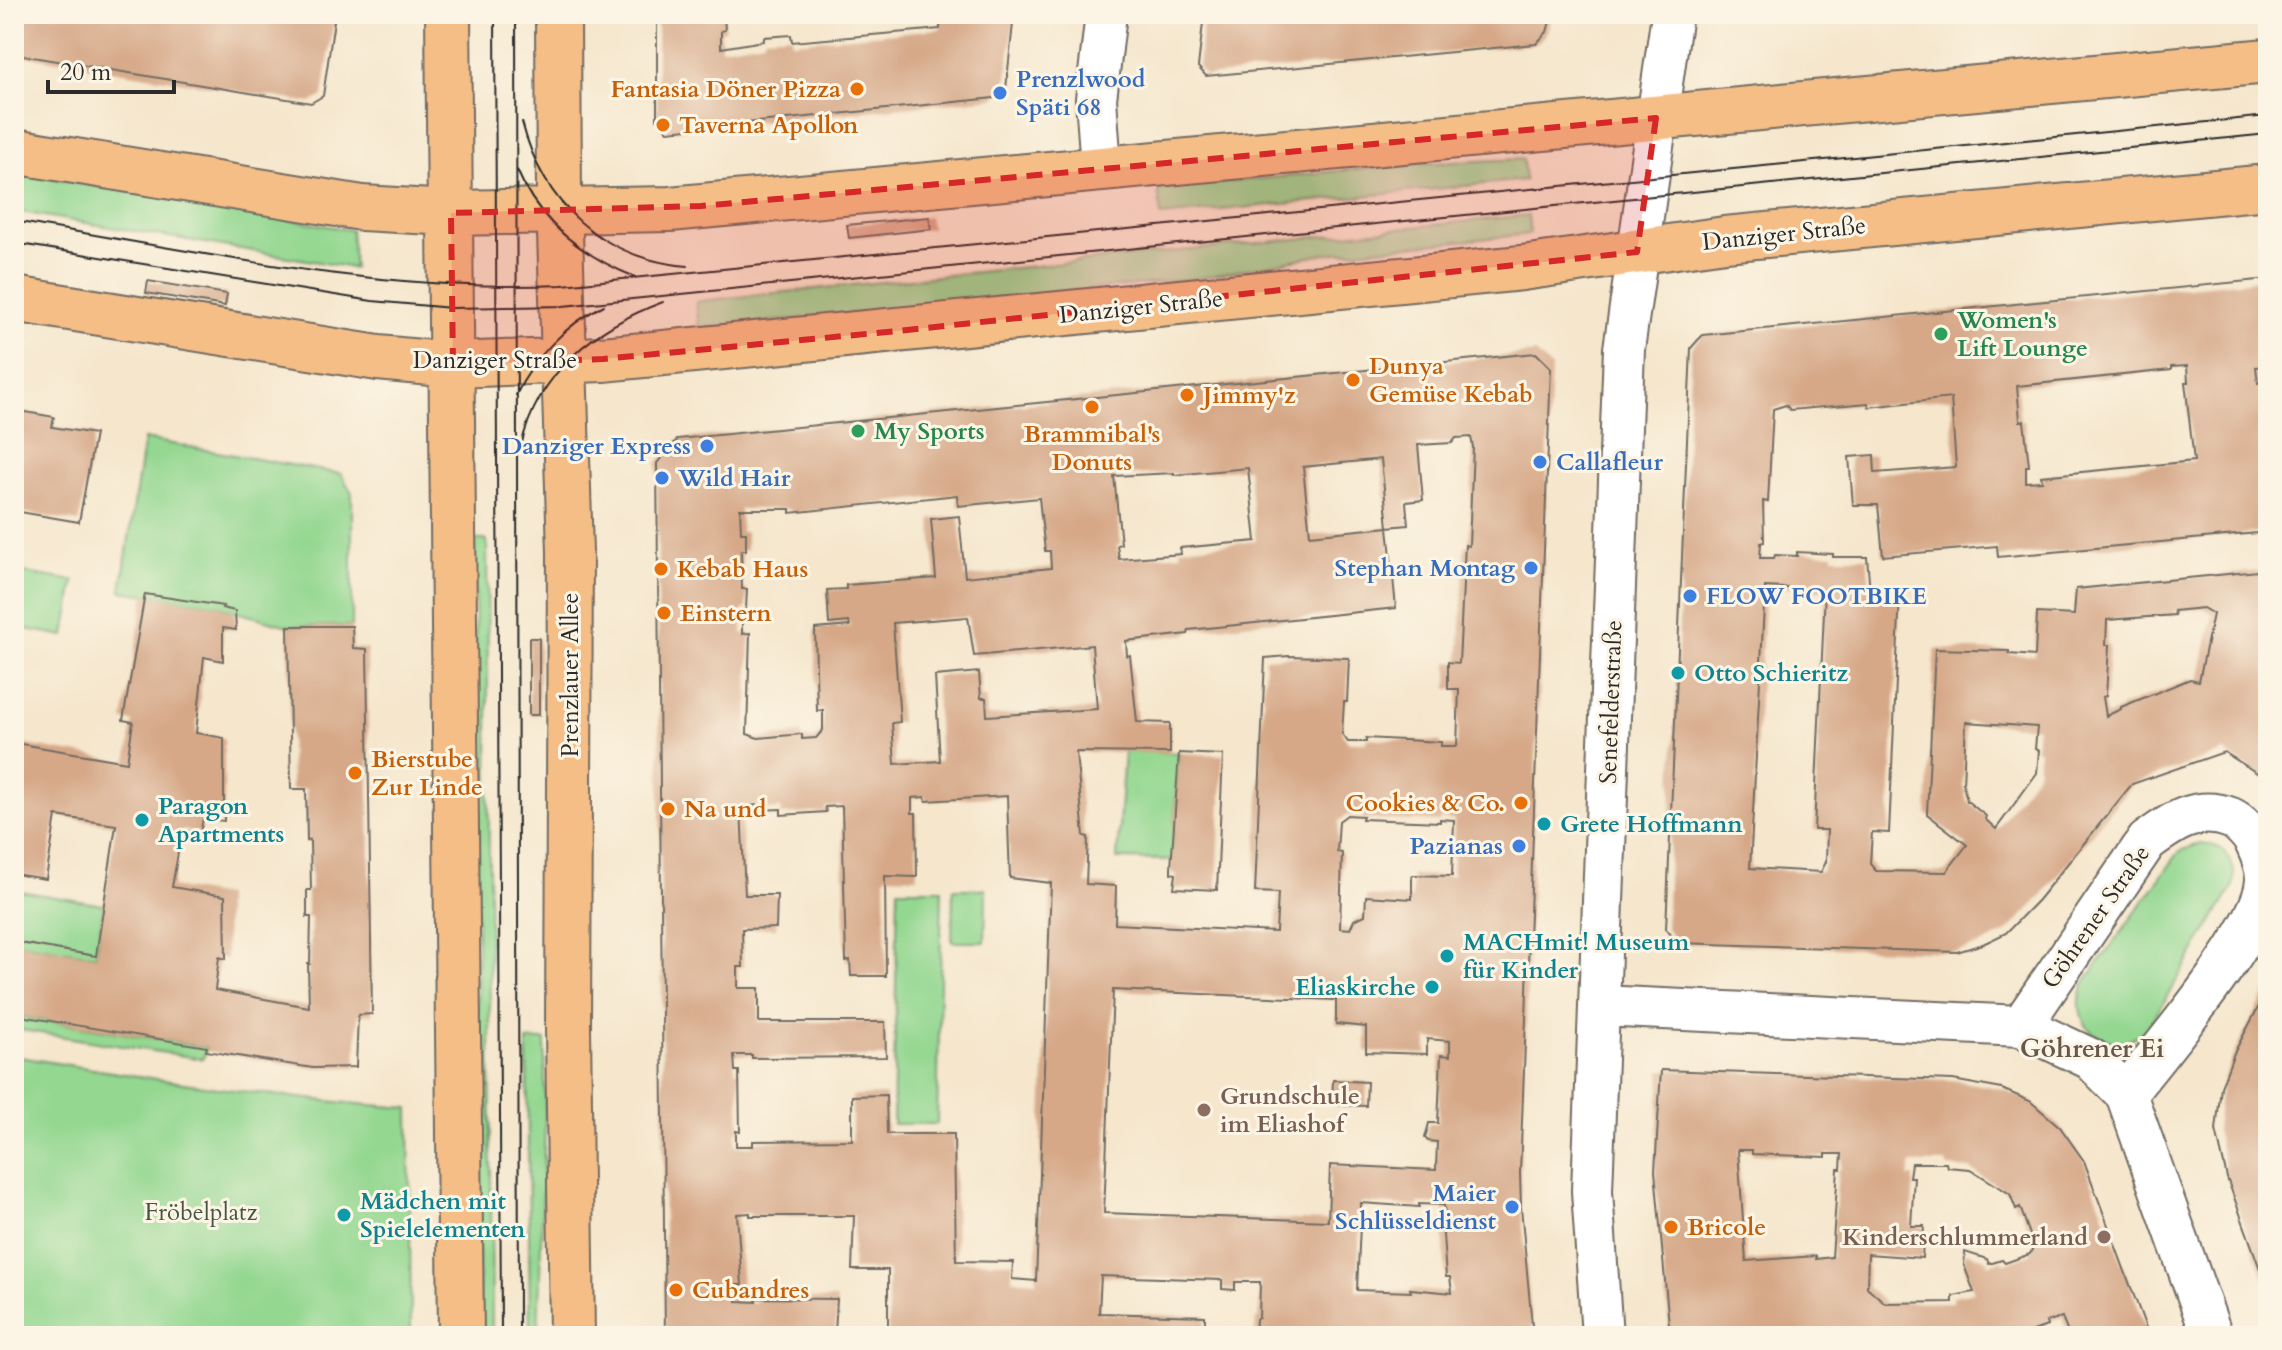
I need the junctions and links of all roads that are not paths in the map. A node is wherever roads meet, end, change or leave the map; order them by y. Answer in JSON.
{"nodes":[{"id":1,"x":448,"y":14,"type":"edge"},
{"id":2,"x":558,"y":14,"type":"edge"},
{"id":3,"x":1106,"y":14,"type":"edge"},
{"id":4,"x":1672,"y":14,"type":"edge"},
{"id":5,"x":2268,"y":61,"type":"edge"},
{"id":6,"x":1656,"y":118,"type":"junction"},
{"id":7,"x":14,"y":151,"type":"edge"},
{"id":8,"x":1101,"y":167,"type":"junction"},
{"id":9,"x":2268,"y":187,"type":"edge"},
{"id":10,"x":560,"y":212,"type":"junction"},
{"id":11,"x":451,"y":213,"type":"junction"},
{"id":12,"x":1637,"y":252,"type":"junction"},
{"id":13,"x":14,"y":299,"type":"edge"},
{"id":14,"x":565,"y":361,"type":"junction"},
{"id":15,"x":453,"y":365,"type":"junction"},
{"id":16,"x":1600,"y":1006,"type":"junction"},
{"id":17,"x":2021,"y":1026,"type":"junction"},
{"id":18,"x":2126,"y":1094,"type":"junction"},
{"id":19,"x":461,"y":1336,"type":"edge"},
{"id":20,"x":572,"y":1336,"type":"edge"},
{"id":21,"x":1602,"y":1336,"type":"edge"},
{"id":22,"x":2212,"y":1336,"type":"edge"}],
"edges":[{"from":1,"to":11,"type":"main road"},
{"from":2,"to":10,"type":"main road","name":"Prenzlauer Allee"},
{"from":3,"to":8,"type":"street"},
{"from":4,"to":6,"type":"street","name":"Senefelderstraße"},
{"from":5,"to":6,"type":"main road"},
{"from":6,"to":8,"type":"main road"},
{"from":6,"to":12,"type":"street","name":"Senefelderstraße"},
{"from":7,"to":11,"type":"main road"},
{"from":8,"to":10,"type":"main road"},
{"from":9,"to":12,"type":"main road","name":"Danziger Straße"},
{"from":10,"to":11,"type":"main road"},
{"from":10,"to":14,"type":"main road","name":"Prenzlauer Allee"},
{"from":11,"to":15,"type":"main road"},
{"from":12,"to":14,"type":"main road","name":"Danziger Straße"},
{"from":12,"to":16,"type":"street","name":"Senefelderstraße"},
{"from":13,"to":15,"type":"main road","name":"Danziger Straße"},
{"from":14,"to":15,"type":"main road","name":"Danziger Straße"},
{"from":14,"to":20,"type":"main road","name":"Prenzlauer Allee"},
{"from":15,"to":19,"type":"main road"},
{"from":16,"to":17,"type":"street"},
{"from":16,"to":21,"type":"street","name":"Senefelderstraße"},
{"from":17,"to":18,"type":"street"},
{"from":17,"to":18,"type":"street","name":"Göhrener Straße"},
{"from":18,"to":22,"type":"street"}]}
